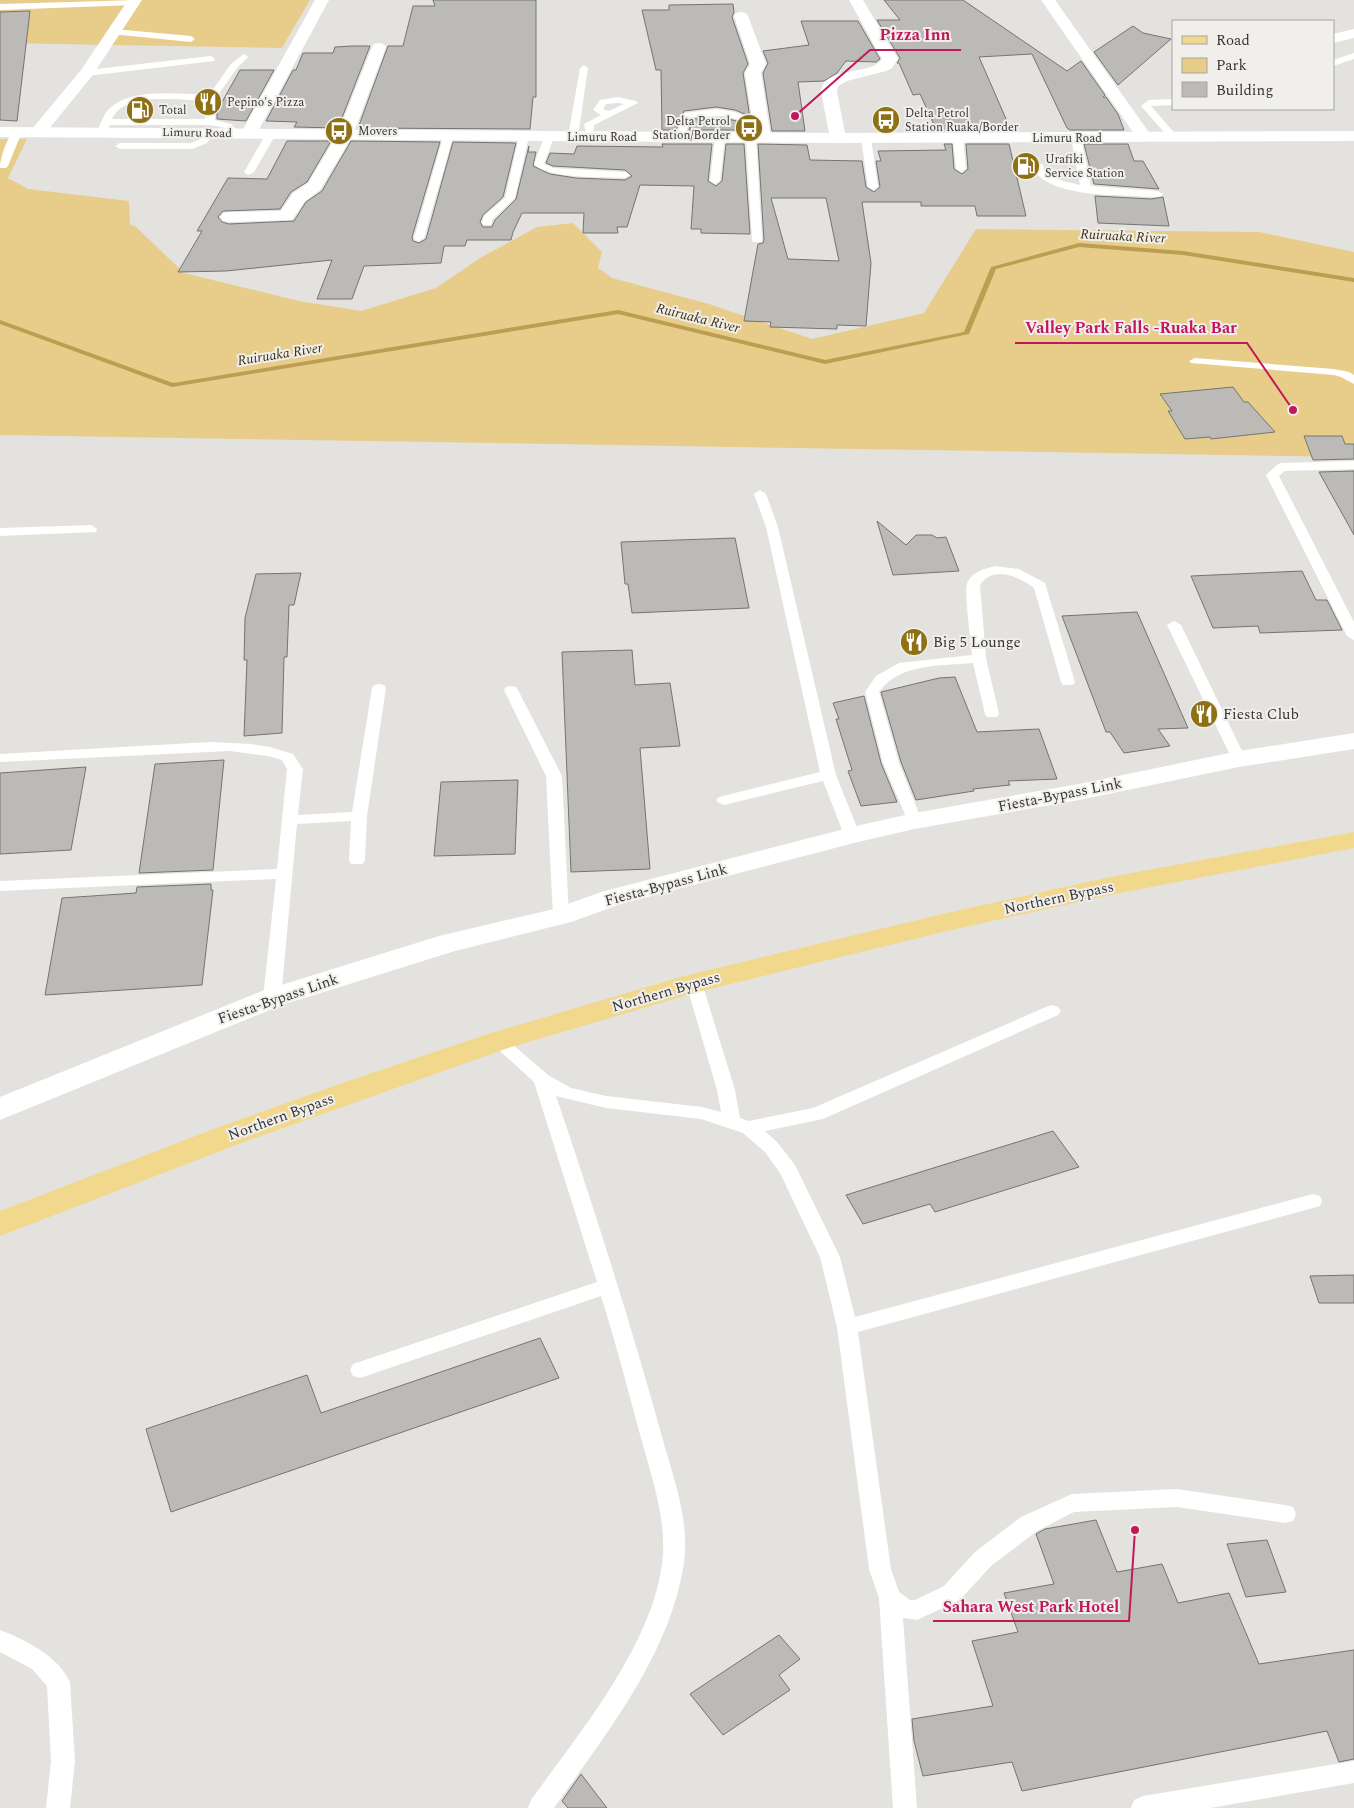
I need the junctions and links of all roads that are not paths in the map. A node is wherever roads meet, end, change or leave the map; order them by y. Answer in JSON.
{"nodes":[{"id":1,"x":322,"y":0,"type":"edge"},
{"id":2,"x":856,"y":0,"type":"edge"},
{"id":3,"x":1048,"y":0,"type":"edge"},
{"id":4,"x":135,"y":1,"type":"edge"},
{"id":5,"x":0,"y":7,"type":"edge"},
{"id":6,"x":741,"y":16,"type":"dead end"},
{"id":7,"x":114,"y":32,"type":"junction"},
{"id":8,"x":1354,"y":33,"type":"edge"},
{"id":9,"x":191,"y":38,"type":"dead end"},
{"id":10,"x":1334,"y":39,"type":"edge"},
{"id":11,"x":1334,"y":44,"type":"edge"},
{"id":12,"x":379,"y":47,"type":"dead end"},
{"id":13,"x":1354,"y":50,"type":"edge"},
{"id":14,"x":1354,"y":56,"type":"edge"},
{"id":15,"x":244,"y":57,"type":"dead end"},
{"id":16,"x":211,"y":59,"type":"dead end"},
{"id":17,"x":1334,"y":63,"type":"edge"},
{"id":18,"x":584,"y":68,"type":"dead end"},
{"id":19,"x":87,"y":74,"type":"junction"},
{"id":20,"x":211,"y":98,"type":"junction"},
{"id":21,"x":1172,"y":102,"type":"edge"},
{"id":22,"x":610,"y":115,"type":"dead end"},
{"id":23,"x":701,"y":123,"type":"dead end"},
{"id":24,"x":104,"y":127,"type":"junction"},
{"id":25,"x":210,"y":127,"type":"junction"},
{"id":26,"x":682,"y":130,"type":"junction"},
{"id":27,"x":723,"y":130,"type":"junction"},
{"id":28,"x":0,"y":132,"type":"edge"},
{"id":29,"x":17,"y":132,"type":"junction"},
{"id":30,"x":38,"y":132,"type":"junction"},
{"id":31,"x":242,"y":133,"type":"junction"},
{"id":32,"x":271,"y":134,"type":"junction"},
{"id":33,"x":751,"y":134,"type":"junction"},
{"id":34,"x":345,"y":135,"type":"junction"},
{"id":35,"x":448,"y":136,"type":"junction"},
{"id":36,"x":524,"y":136,"type":"junction"},
{"id":37,"x":549,"y":136,"type":"junction"},
{"id":38,"x":1354,"y":136,"type":"edge"},
{"id":39,"x":572,"y":137,"type":"junction"},
{"id":40,"x":590,"y":137,"type":"junction"},
{"id":41,"x":838,"y":138,"type":"junction"},
{"id":42,"x":866,"y":138,"type":"junction"},
{"id":43,"x":958,"y":138,"type":"junction"},
{"id":44,"x":1076,"y":138,"type":"junction"},
{"id":45,"x":1145,"y":138,"type":"junction"},
{"id":46,"x":1173,"y":138,"type":"junction"},
{"id":47,"x":120,"y":146,"type":"dead end"},
{"id":48,"x":2,"y":166,"type":"dead end"},
{"id":49,"x":1040,"y":166,"type":"dead end"},
{"id":50,"x":961,"y":170,"type":"dead end"},
{"id":51,"x":249,"y":172,"type":"dead end"},
{"id":52,"x":625,"y":174,"type":"dead end"},
{"id":53,"x":715,"y":182,"type":"dead end"},
{"id":54,"x":873,"y":187,"type":"dead end"},
{"id":55,"x":1086,"y":189,"type":"junction"},
{"id":56,"x":1158,"y":194,"type":"dead end"},
{"id":57,"x":229,"y":217,"type":"dead end"},
{"id":58,"x":487,"y":223,"type":"dead end"},
{"id":59,"x":418,"y":238,"type":"dead end"},
{"id":60,"x":757,"y":240,"type":"dead end"},
{"id":61,"x":1195,"y":361,"type":"dead end"},
{"id":62,"x":1354,"y":380,"type":"edge"},
{"id":63,"x":1354,"y":465,"type":"edge"},
{"id":64,"x":760,"y":494,"type":"dead end"},
{"id":65,"x":91,"y":529,"type":"dead end"},
{"id":66,"x":0,"y":532,"type":"edge"},
{"id":67,"x":1174,"y":625,"type":"dead end"},
{"id":68,"x":1354,"y":636,"type":"edge"},
{"id":69,"x":979,"y":658,"type":"junction"},
{"id":70,"x":1068,"y":682,"type":"dead end"},
{"id":71,"x":378,"y":688,"type":"dead end"},
{"id":72,"x":511,"y":690,"type":"dead end"},
{"id":73,"x":992,"y":714,"type":"dead end"},
{"id":74,"x":1354,"y":741,"type":"edge"},
{"id":75,"x":0,"y":758,"type":"edge"},
{"id":76,"x":1239,"y":759,"type":"junction"},
{"id":77,"x":828,"y":775,"type":"junction"},
{"id":78,"x":724,"y":800,"type":"dead end"},
{"id":79,"x":359,"y":816,"type":"junction"},
{"id":80,"x":289,"y":820,"type":"junction"},
{"id":81,"x":914,"y":821,"type":"junction"},
{"id":82,"x":852,"y":835,"type":"junction"},
{"id":83,"x":1354,"y":840,"type":"edge"},
{"id":84,"x":357,"y":860,"type":"dead end"},
{"id":85,"x":284,"y":874,"type":"junction"},
{"id":86,"x":0,"y":886,"type":"edge"},
{"id":87,"x":561,"y":916,"type":"junction"},
{"id":88,"x":694,"y":983,"type":"junction"},
{"id":89,"x":272,"y":998,"type":"junction"},
{"id":90,"x":1052,"y":1011,"type":"dead end"},
{"id":91,"x":498,"y":1041,"type":"junction"},
{"id":92,"x":542,"y":1079,"type":"junction"},
{"id":93,"x":0,"y":1108,"type":"edge"},
{"id":94,"x":740,"y":1125,"type":"junction"},
{"id":95,"x":1313,"y":1201,"type":"dead end"},
{"id":96,"x":0,"y":1224,"type":"edge"},
{"id":97,"x":608,"y":1286,"type":"junction"},
{"id":98,"x":847,"y":1327,"type":"junction"},
{"id":99,"x":360,"y":1370,"type":"dead end"},
{"id":100,"x":1285,"y":1514,"type":"dead end"},
{"id":101,"x":890,"y":1598,"type":"junction"},
{"id":102,"x":0,"y":1640,"type":"edge"},
{"id":103,"x":1354,"y":1772,"type":"edge"},
{"id":104,"x":58,"y":1808,"type":"edge"},
{"id":105,"x":540,"y":1808,"type":"edge"},
{"id":106,"x":905,"y":1808,"type":"edge"},
{"id":107,"x":1143,"y":1808,"type":"edge"}],
"edges":[{"from":1,"to":31,"type":"street"},
{"from":2,"to":41,"type":"street"},
{"from":3,"to":45,"type":"street"},
{"from":4,"to":5,"type":"lane"},
{"from":4,"to":7,"type":"street"},
{"from":6,"to":33,"type":"street"},
{"from":7,"to":9,"type":"lane"},
{"from":7,"to":19,"type":"street"},
{"from":8,"to":10,"type":"street"},
{"from":11,"to":13,"type":"street"},
{"from":12,"to":34,"type":"street"},
{"from":14,"to":17,"type":"lane"},
{"from":15,"to":20,"type":"lane"},
{"from":16,"to":19,"type":"lane"},
{"from":18,"to":39,"type":"lane"},
{"from":19,"to":30,"type":"street"},
{"from":20,"to":24,"type":"lane"},
{"from":20,"to":25,"type":"lane"},
{"from":21,"to":46,"type":"lane"},
{"from":22,"to":40,"type":"lane"},
{"from":23,"to":26,"type":"lane"},
{"from":24,"to":25,"type":"street","name":"Limuru Road"},
{"from":24,"to":30,"type":"street","name":"Limuru Road"},
{"from":25,"to":31,"type":"street","name":"Limuru Road"},
{"from":25,"to":47,"type":"lane"},
{"from":26,"to":27,"type":"street","name":"Limuru Road"},
{"from":26,"to":33,"type":"lane"},
{"from":26,"to":40,"type":"street","name":"Limuru Road"},
{"from":27,"to":33,"type":"street","name":"Limuru Road"},
{"from":27,"to":53,"type":"lane"},
{"from":28,"to":29,"type":"street","name":"Limuru Road"},
{"from":29,"to":30,"type":"street","name":"Limuru Road"},
{"from":29,"to":48,"type":"lane"},
{"from":31,"to":32,"type":"street","name":"Limuru Road"},
{"from":32,"to":34,"type":"street","name":"Limuru Road"},
{"from":32,"to":51,"type":"lane"},
{"from":33,"to":41,"type":"street","name":"Limuru Road"},
{"from":33,"to":60,"type":"lane"},
{"from":34,"to":35,"type":"street","name":"Limuru Road"},
{"from":34,"to":57,"type":"street"},
{"from":35,"to":36,"type":"street","name":"Limuru Road"},
{"from":35,"to":59,"type":"lane"},
{"from":36,"to":37,"type":"street","name":"Limuru Road"},
{"from":36,"to":58,"type":"lane"},
{"from":37,"to":39,"type":"street","name":"Limuru Road"},
{"from":37,"to":52,"type":"lane"},
{"from":38,"to":46,"type":"street","name":"Limuru Road"},
{"from":39,"to":40,"type":"street","name":"Limuru Road"},
{"from":41,"to":42,"type":"street","name":"Limuru Road"},
{"from":42,"to":43,"type":"street","name":"Limuru Road"},
{"from":42,"to":54,"type":"lane"},
{"from":43,"to":44,"type":"street","name":"Limuru Road"},
{"from":43,"to":50,"type":"lane"},
{"from":44,"to":45,"type":"street","name":"Limuru Road"},
{"from":44,"to":55,"type":"lane"},
{"from":45,"to":46,"type":"street","name":"Limuru Road"},
{"from":49,"to":55,"type":"lane"},
{"from":55,"to":56,"type":"lane"},
{"from":61,"to":62,"type":"lane"},
{"from":63,"to":68,"type":"lane"},
{"from":64,"to":77,"type":"lane"},
{"from":65,"to":66,"type":"lane"},
{"from":67,"to":76,"type":"lane"},
{"from":69,"to":70,"type":"lane"},
{"from":69,"to":73,"type":"lane"},
{"from":69,"to":81,"type":"lane"},
{"from":71,"to":79,"type":"lane"},
{"from":72,"to":87,"type":"lane"},
{"from":74,"to":76,"type":"street","name":"Fiesta-Bypass Link"},
{"from":75,"to":80,"type":"lane"},
{"from":76,"to":81,"type":"street","name":"Fiesta-Bypass Link"},
{"from":77,"to":78,"type":"lane"},
{"from":77,"to":82,"type":"lane"},
{"from":79,"to":80,"type":"lane"},
{"from":79,"to":84,"type":"lane"},
{"from":80,"to":85,"type":"lane"},
{"from":81,"to":82,"type":"street","name":"Fiesta-Bypass Link"},
{"from":82,"to":87,"type":"street","name":"Fiesta-Bypass Link"},
{"from":83,"to":88,"type":"main road","name":"Northern Bypass"},
{"from":85,"to":86,"type":"lane"},
{"from":85,"to":89,"type":"lane"},
{"from":87,"to":89,"type":"street","name":"Fiesta-Bypass Link"},
{"from":88,"to":91,"type":"main road","name":"Northern Bypass"},
{"from":88,"to":94,"type":"lane"},
{"from":89,"to":93,"type":"street","name":"Fiesta-Bypass Link"},
{"from":90,"to":94,"type":"lane"},
{"from":91,"to":92,"type":"lane"},
{"from":91,"to":96,"type":"main road","name":"Northern Bypass"},
{"from":92,"to":94,"type":"lane"},
{"from":92,"to":97,"type":"lane"},
{"from":94,"to":98,"type":"lane"},
{"from":95,"to":98,"type":"lane"},
{"from":97,"to":99,"type":"lane"},
{"from":97,"to":105,"type":"lane"},
{"from":98,"to":101,"type":"lane"},
{"from":100,"to":101,"type":"lane"},
{"from":101,"to":106,"type":"lane"},
{"from":102,"to":104,"type":"lane"},
{"from":103,"to":107,"type":"lane"}]}
